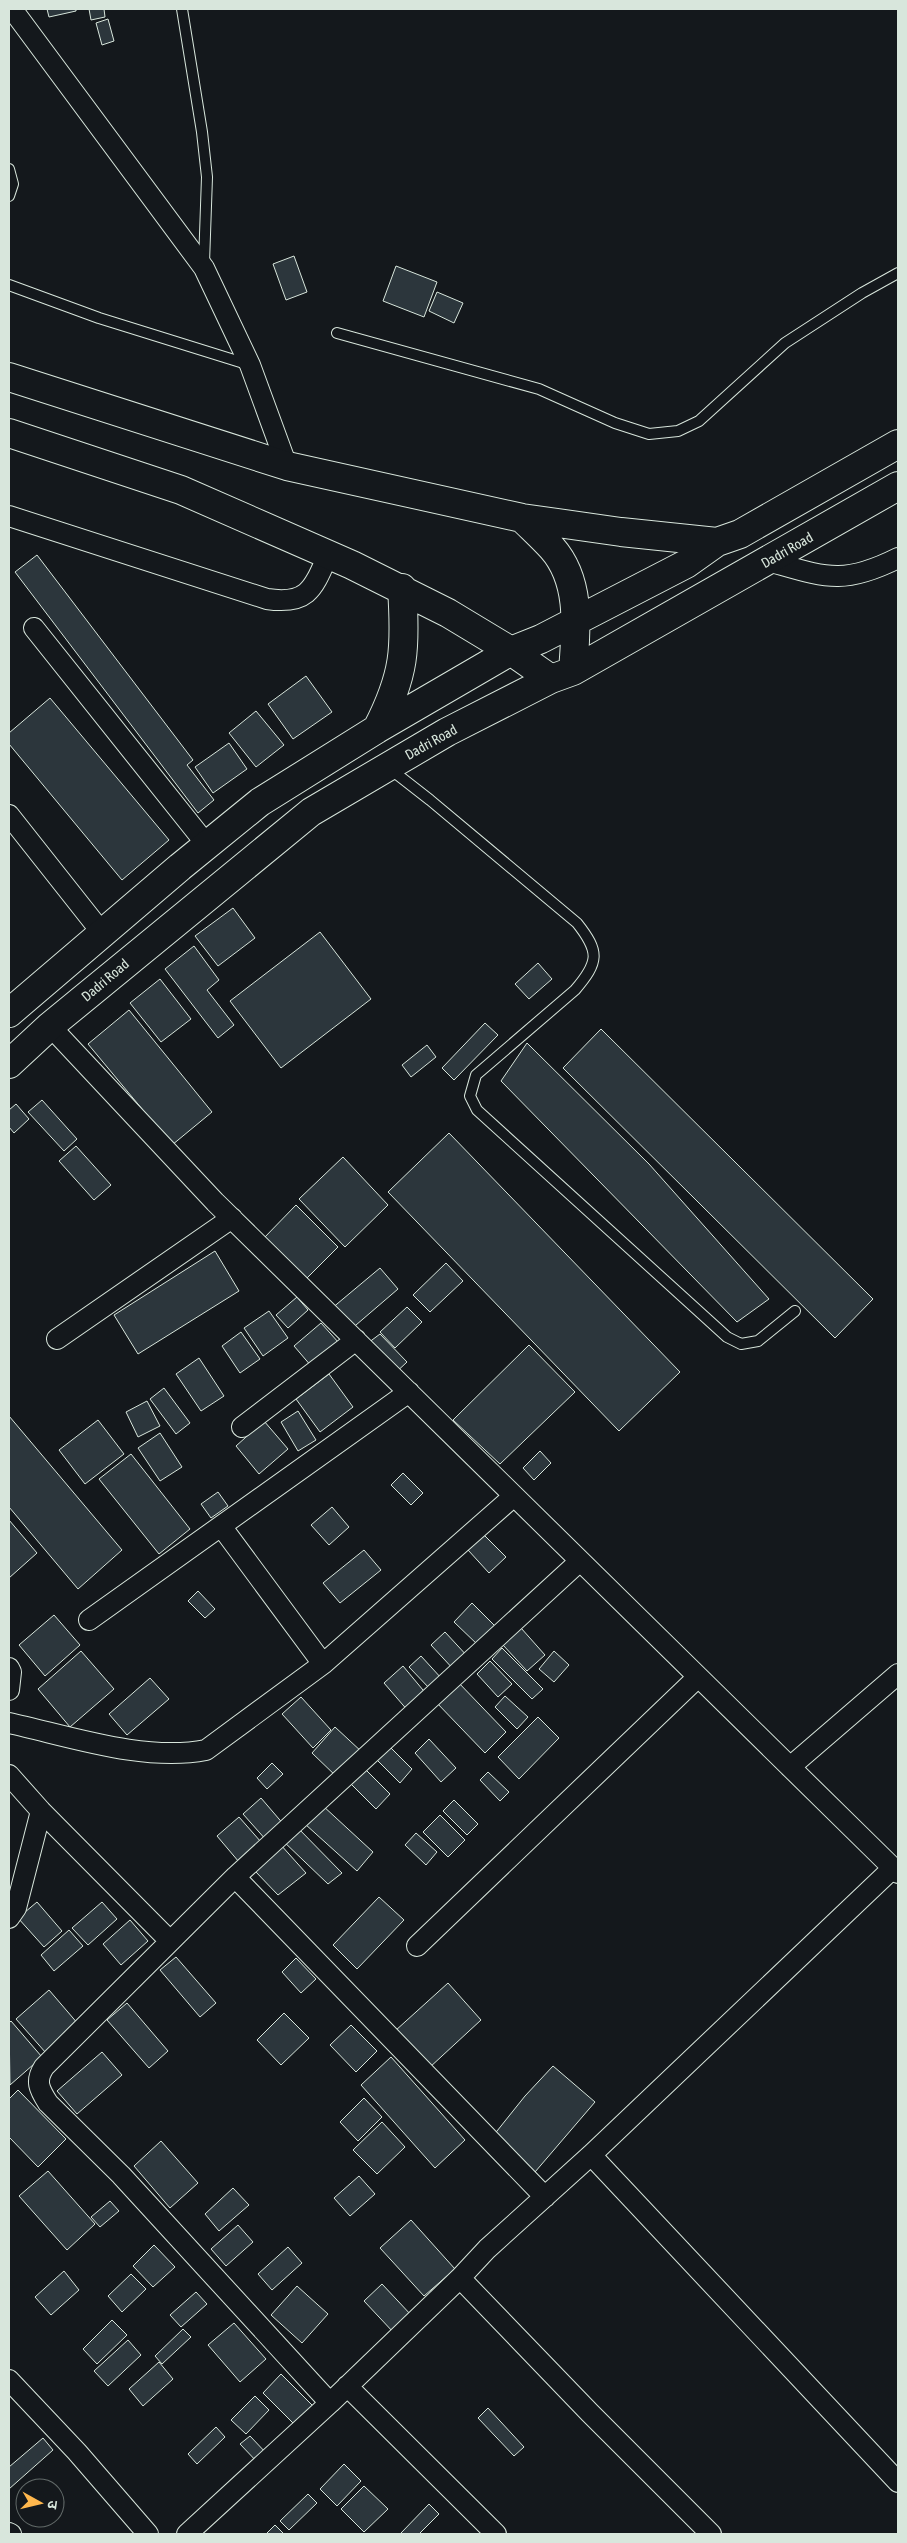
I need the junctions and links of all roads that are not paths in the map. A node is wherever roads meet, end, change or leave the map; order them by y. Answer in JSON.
{"nodes":[{"id":1,"x":12,"y":9,"type":"edge"},
{"id":2,"x":182,"y":9,"type":"edge"},
{"id":3,"x":9,"y":169,"type":"edge"},
{"id":4,"x":9,"y":196,"type":"edge"},
{"id":5,"x":204,"y":268,"type":"junction"},
{"id":6,"x":898,"y":273,"type":"edge"},
{"id":7,"x":9,"y":285,"type":"edge"},
{"id":8,"x":337,"y":333,"type":"dead end"},
{"id":9,"x":250,"y":365,"type":"junction"},
{"id":10,"x":9,"y":377,"type":"edge"},
{"id":11,"x":9,"y":433,"type":"edge"},
{"id":12,"x":898,"y":444,"type":"edge"},
{"id":13,"x":287,"y":466,"type":"junction"},
{"id":14,"x":898,"y":486,"type":"edge"},
{"id":15,"x":9,"y":516,"type":"edge"},
{"id":16,"x":522,"y":518,"type":"junction"},
{"id":17,"x":729,"y":538,"type":"junction"},
{"id":18,"x":328,"y":555,"type":"junction"},
{"id":19,"x":898,"y":558,"type":"edge"},
{"id":20,"x":768,"y":561,"type":"junction"},
{"id":21,"x":402,"y":588,"type":"junction"},
{"id":22,"x":576,"y":621,"type":"junction"},
{"id":23,"x":34,"y":628,"type":"dead end"},
{"id":24,"x":511,"y":651,"type":"junction"},
{"id":25,"x":562,"y":675,"type":"junction"},
{"id":26,"x":377,"y":728,"type":"junction"},
{"id":27,"x":387,"y":767,"type":"junction"},
{"id":28,"x":9,"y":814,"type":"edge"},
{"id":29,"x":207,"y":845,"type":"junction"},
{"id":30,"x":104,"y":934,"type":"junction"},
{"id":31,"x":9,"y":1013,"type":"edge"},
{"id":32,"x":50,"y":1026,"type":"junction"},
{"id":33,"x":9,"y":1064,"type":"edge"},
{"id":34,"x":232,"y":1218,"type":"junction"},
{"id":35,"x":795,"y":1311,"type":"dead end"},
{"id":36,"x":57,"y":1339,"type":"dead end"},
{"id":37,"x":356,"y":1340,"type":"junction"},
{"id":38,"x":409,"y":1392,"type":"junction"},
{"id":39,"x":242,"y":1427,"type":"dead end"},
{"id":40,"x":514,"y":1496,"type":"junction"},
{"id":41,"x":221,"y":1526,"type":"junction"},
{"id":42,"x":580,"y":1561,"type":"junction"},
{"id":43,"x":89,"y":1620,"type":"dead end"},
{"id":44,"x":323,"y":1664,"type":"junction"},
{"id":45,"x":9,"y":1668,"type":"edge"},
{"id":46,"x":898,"y":1674,"type":"edge"},
{"id":47,"x":698,"y":1677,"type":"junction"},
{"id":48,"x":9,"y":1690,"type":"edge"},
{"id":49,"x":9,"y":1722,"type":"edge"},
{"id":50,"x":790,"y":1767,"type":"junction"},
{"id":51,"x":9,"y":1775,"type":"edge"},
{"id":52,"x":41,"y":1811,"type":"junction"},
{"id":53,"x":896,"y":1870,"type":"edge"},
{"id":54,"x":235,"y":1877,"type":"junction"},
{"id":55,"x":9,"y":1918,"type":"edge"},
{"id":56,"x":169,"y":1940,"type":"junction"},
{"id":57,"x":416,"y":1946,"type":"dead end"},
{"id":58,"x":591,"y":2155,"type":"junction"},
{"id":59,"x":545,"y":2197,"type":"junction"},
{"id":60,"x":460,"y":2278,"type":"junction"},
{"id":61,"x":9,"y":2380,"type":"edge"},
{"id":62,"x":347,"y":2386,"type":"junction"},
{"id":63,"x":330,"y":2403,"type":"junction"},
{"id":64,"x":898,"y":2482,"type":"edge"},
{"id":65,"x":148,"y":2534,"type":"edge"},
{"id":66,"x":187,"y":2534,"type":"edge"},
{"id":67,"x":496,"y":2534,"type":"edge"},
{"id":68,"x":711,"y":2534,"type":"edge"}],
"edges":[{"from":1,"to":5,"type":"street"},
{"from":2,"to":5,"type":"lane"},
{"from":3,"to":4,"type":"lane"},
{"from":5,"to":9,"type":"street"},
{"from":6,"to":8,"type":"lane"},
{"from":7,"to":9,"type":"lane"},
{"from":9,"to":13,"type":"street"},
{"from":10,"to":13,"type":"main road"},
{"from":11,"to":18,"type":"main road"},
{"from":12,"to":17,"type":"main road"},
{"from":13,"to":16,"type":"main road"},
{"from":14,"to":20,"type":"main road","name":"Dadri Road"},
{"from":15,"to":18,"type":"street"},
{"from":16,"to":17,"type":"main road"},
{"from":16,"to":22,"type":"main road"},
{"from":17,"to":22,"type":"main road"},
{"from":18,"to":21,"type":"main road"},
{"from":19,"to":20,"type":"street"},
{"from":20,"to":25,"type":"main road","name":"Dadri Road"},
{"from":21,"to":24,"type":"main road"},
{"from":21,"to":26,"type":"main road"},
{"from":22,"to":24,"type":"main road"},
{"from":22,"to":25,"type":"main road"},
{"from":23,"to":29,"type":"street"},
{"from":24,"to":25,"type":"main road"},
{"from":24,"to":26,"type":"main road"},
{"from":25,"to":27,"type":"main road","name":"Dadri Road"},
{"from":26,"to":29,"type":"main road"},
{"from":27,"to":32,"type":"main road","name":"Dadri Road"},
{"from":27,"to":35,"type":"lane"},
{"from":28,"to":30,"type":"street"},
{"from":29,"to":30,"type":"main road"},
{"from":30,"to":31,"type":"main road"},
{"from":32,"to":33,"type":"main road","name":"Dadri Road"},
{"from":32,"to":34,"type":"street"},
{"from":34,"to":36,"type":"street"},
{"from":34,"to":37,"type":"street"},
{"from":37,"to":38,"type":"street"},
{"from":37,"to":39,"type":"street"},
{"from":38,"to":40,"type":"street"},
{"from":38,"to":41,"type":"street"},
{"from":40,"to":42,"type":"street"},
{"from":40,"to":44,"type":"street"},
{"from":41,"to":43,"type":"street"},
{"from":41,"to":44,"type":"street"},
{"from":42,"to":47,"type":"street"},
{"from":42,"to":54,"type":"street"},
{"from":44,"to":49,"type":"street"},
{"from":45,"to":48,"type":"street"},
{"from":46,"to":50,"type":"street"},
{"from":47,"to":50,"type":"street"},
{"from":47,"to":57,"type":"street"},
{"from":50,"to":53,"type":"street"},
{"from":51,"to":52,"type":"street"},
{"from":52,"to":55,"type":"street"},
{"from":52,"to":56,"type":"street"},
{"from":53,"to":58,"type":"street"},
{"from":54,"to":56,"type":"street"},
{"from":54,"to":59,"type":"street"},
{"from":56,"to":63,"type":"street"},
{"from":58,"to":59,"type":"street"},
{"from":58,"to":64,"type":"street"},
{"from":59,"to":60,"type":"street"},
{"from":60,"to":62,"type":"street"},
{"from":60,"to":68,"type":"street"},
{"from":61,"to":65,"type":"street"},
{"from":62,"to":63,"type":"street"},
{"from":62,"to":67,"type":"street"},
{"from":63,"to":66,"type":"street"}]}
